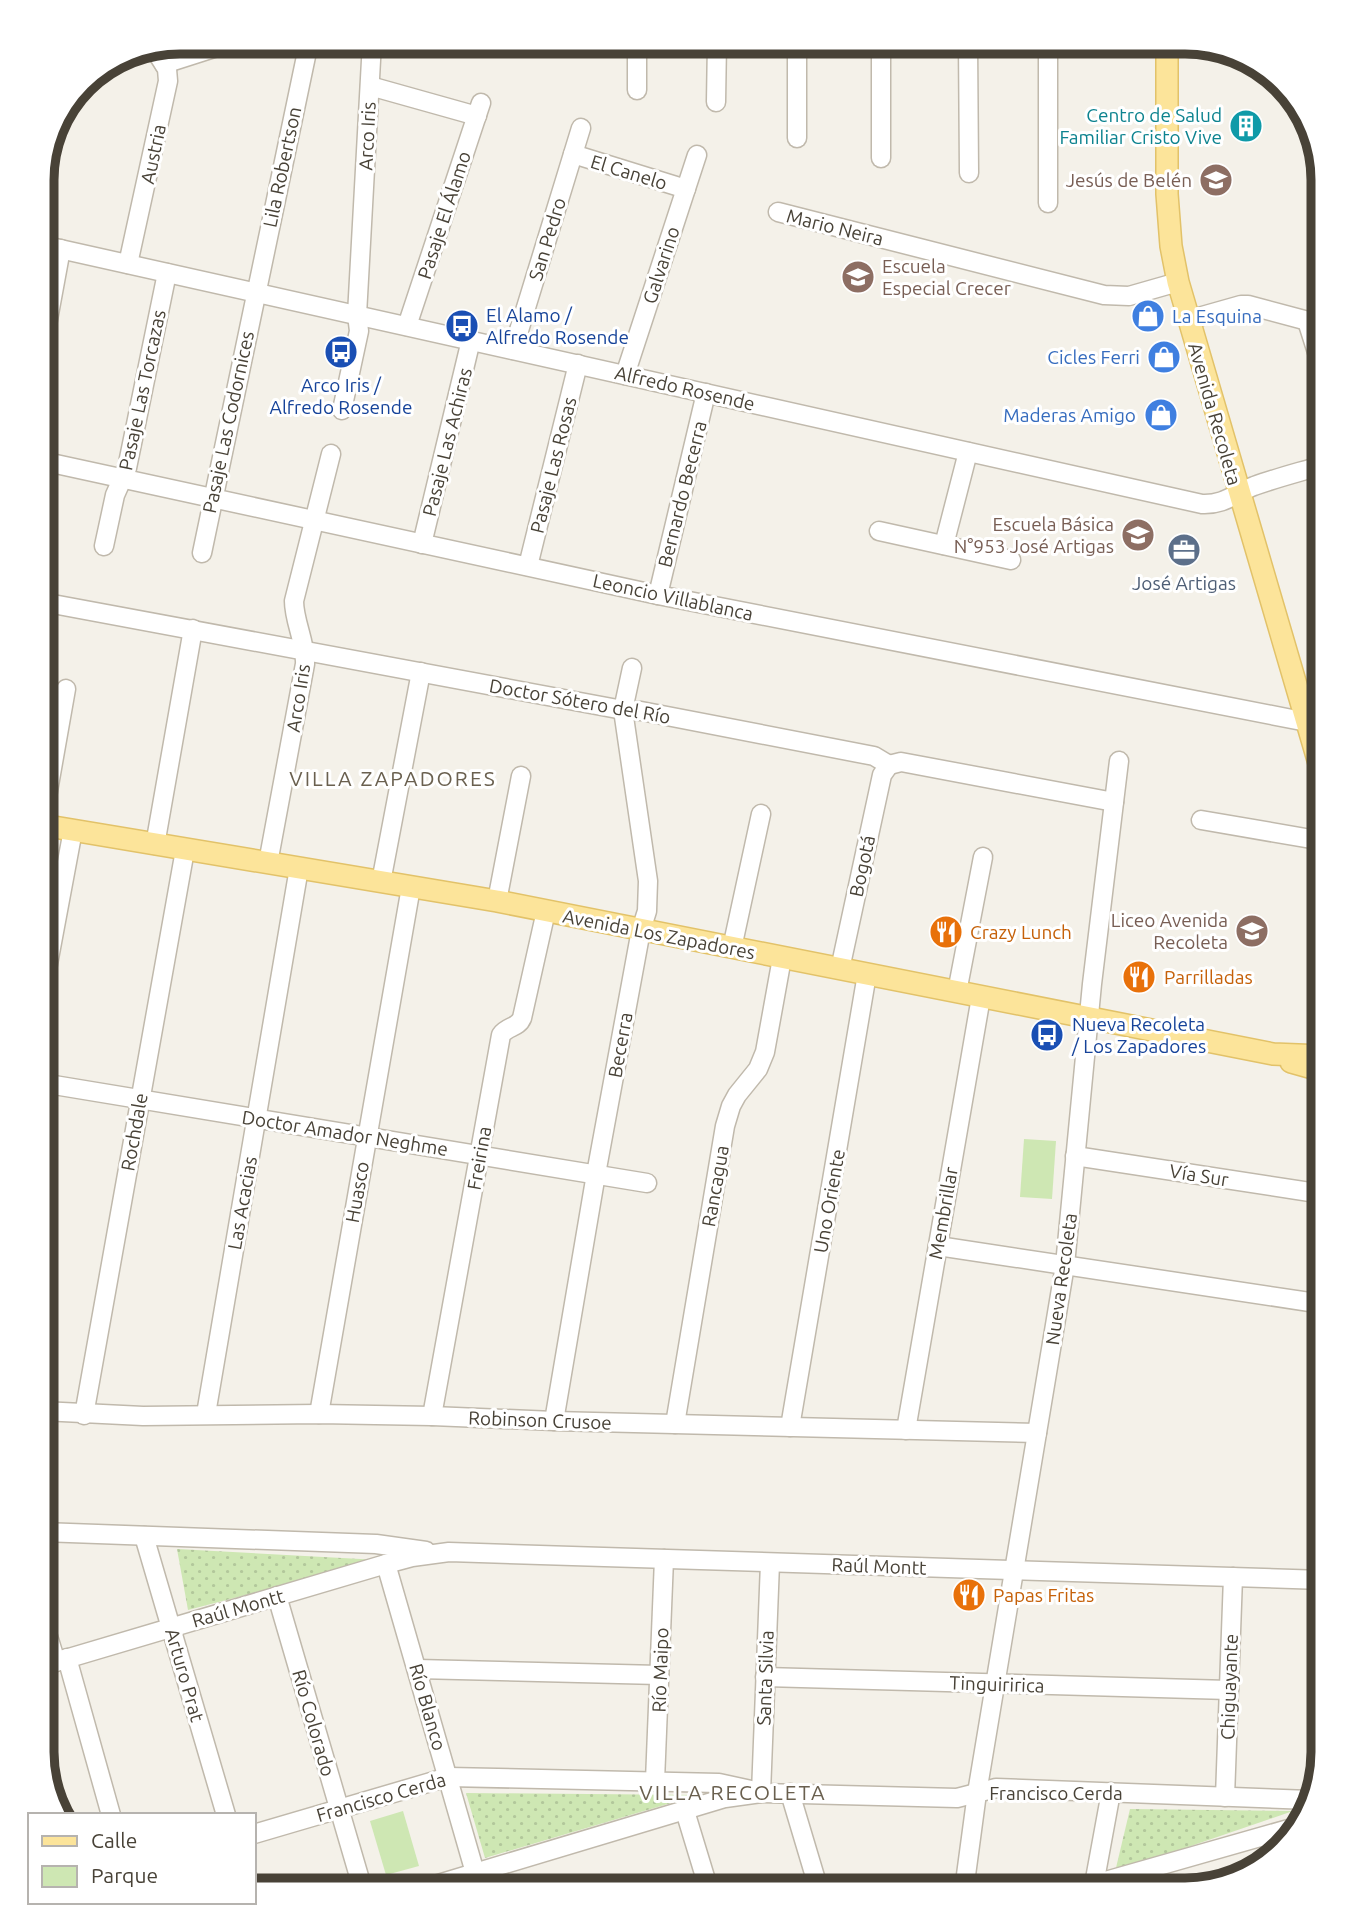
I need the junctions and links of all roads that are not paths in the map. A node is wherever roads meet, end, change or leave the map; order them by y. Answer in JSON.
{"nodes":[{"id":1,"x":192,"y":55,"type":"edge"},
{"id":2,"x":306,"y":55,"type":"edge"},
{"id":3,"x":371,"y":55,"type":"edge"},
{"id":4,"x":637,"y":55,"type":"edge"},
{"id":5,"x":718,"y":55,"type":"edge"},
{"id":6,"x":797,"y":55,"type":"edge"},
{"id":7,"x":881,"y":55,"type":"edge"},
{"id":8,"x":968,"y":55,"type":"edge"},
{"id":9,"x":1048,"y":55,"type":"edge"},
{"id":10,"x":1167,"y":55,"type":"edge"},
{"id":11,"x":159,"y":57,"type":"edge"},
{"id":12,"x":164,"y":64,"type":"junction"},
{"id":13,"x":370,"y":86,"type":"junction"},
{"id":14,"x":637,"y":90,"type":"dead end"},
{"id":15,"x":716,"y":102,"type":"dead end"},
{"id":16,"x":581,"y":128,"type":"dead end"},
{"id":17,"x":797,"y":138,"type":"dead end"},
{"id":18,"x":573,"y":154,"type":"junction"},
{"id":19,"x":697,"y":155,"type":"dead end"},
{"id":20,"x":881,"y":158,"type":"dead end"},
{"id":21,"x":969,"y":173,"type":"dead end"},
{"id":22,"x":686,"y":190,"type":"junction"},
{"id":23,"x":1048,"y":203,"type":"dead end"},
{"id":24,"x":778,"y":212,"type":"dead end"},
{"id":25,"x":55,"y":248,"type":"edge"},
{"id":26,"x":61,"y":249,"type":"junction"},
{"id":27,"x":128,"y":264,"type":"junction"},
{"id":28,"x":167,"y":272,"type":"junction"},
{"id":29,"x":55,"y":282,"type":"edge"},
{"id":30,"x":1178,"y":282,"type":"junction"},
{"id":31,"x":255,"y":292,"type":"junction"},
{"id":32,"x":357,"y":314,"type":"junction"},
{"id":33,"x":1188,"y":320,"type":"junction"},
{"id":34,"x":1311,"y":322,"type":"edge"},
{"id":35,"x":407,"y":326,"type":"junction"},
{"id":36,"x":471,"y":340,"type":"junction"},
{"id":37,"x":513,"y":349,"type":"junction"},
{"id":38,"x":578,"y":364,"type":"junction"},
{"id":39,"x":625,"y":375,"type":"junction"},
{"id":40,"x":706,"y":393,"type":"junction"},
{"id":41,"x":342,"y":410,"type":"dead end"},
{"id":42,"x":968,"y":452,"type":"junction"},
{"id":43,"x":331,"y":454,"type":"dead end"},
{"id":44,"x":55,"y":464,"type":"edge"},
{"id":45,"x":1311,"y":469,"type":"edge"},
{"id":46,"x":122,"y":479,"type":"junction"},
{"id":47,"x":1238,"y":493,"type":"junction"},
{"id":48,"x":213,"y":498,"type":"junction"},
{"id":49,"x":315,"y":520,"type":"junction"},
{"id":50,"x":879,"y":531,"type":"dead end"},
{"id":51,"x":422,"y":544,"type":"junction"},
{"id":52,"x":944,"y":545,"type":"junction"},
{"id":53,"x":104,"y":547,"type":"dead end"},
{"id":54,"x":202,"y":553,"type":"dead end"},
{"id":55,"x":1011,"y":560,"type":"dead end"},
{"id":56,"x":528,"y":566,"type":"junction"},
{"id":57,"x":658,"y":595,"type":"junction"},
{"id":58,"x":55,"y":604,"type":"edge"},
{"id":59,"x":193,"y":629,"type":"junction"},
{"id":60,"x":304,"y":650,"type":"junction"},
{"id":61,"x":632,"y":668,"type":"dead end"},
{"id":62,"x":421,"y":672,"type":"junction"},
{"id":63,"x":66,"y":689,"type":"dead end"},
{"id":64,"x":623,"y":710,"type":"junction"},
{"id":65,"x":1307,"y":722,"type":"junction"},
{"id":66,"x":1311,"y":736,"type":"edge"},
{"id":67,"x":55,"y":753,"type":"edge"},
{"id":68,"x":1119,"y":761,"type":"dead end"},
{"id":69,"x":888,"y":765,"type":"junction"},
{"id":70,"x":521,"y":776,"type":"dead end"},
{"id":71,"x":1114,"y":802,"type":"junction"},
{"id":72,"x":761,"y":814,"type":"dead end"},
{"id":73,"x":1201,"y":820,"type":"dead end"},
{"id":74,"x":55,"y":827,"type":"edge"},
{"id":75,"x":73,"y":830,"type":"junction"},
{"id":76,"x":1311,"y":839,"type":"edge"},
{"id":77,"x":155,"y":845,"type":"junction"},
{"id":78,"x":185,"y":850,"type":"junction"},
{"id":79,"x":983,"y":857,"type":"dead end"},
{"id":80,"x":268,"y":863,"type":"junction"},
{"id":81,"x":299,"y":868,"type":"junction"},
{"id":82,"x":381,"y":882,"type":"junction"},
{"id":83,"x":411,"y":887,"type":"junction"},
{"id":84,"x":497,"y":901,"type":"junction"},
{"id":85,"x":546,"y":911,"type":"junction"},
{"id":86,"x":55,"y":929,"type":"edge"},
{"id":87,"x":641,"y":930,"type":"junction"},
{"id":88,"x":732,"y":948,"type":"junction"},
{"id":89,"x":782,"y":958,"type":"junction"},
{"id":90,"x":840,"y":969,"type":"junction"},
{"id":91,"x":867,"y":975,"type":"junction"},
{"id":92,"x":957,"y":992,"type":"junction"},
{"id":93,"x":981,"y":997,"type":"junction"},
{"id":94,"x":1088,"y":1017,"type":"junction"},
{"id":95,"x":1273,"y":1054,"type":"junction"},
{"id":96,"x":1311,"y":1056,"type":"edge"},
{"id":97,"x":1311,"y":1068,"type":"edge"},
{"id":98,"x":54,"y":1085,"type":"edge"},
{"id":99,"x":140,"y":1099,"type":"junction"},
{"id":100,"x":257,"y":1118,"type":"junction"},
{"id":101,"x":367,"y":1136,"type":"junction"},
{"id":102,"x":480,"y":1155,"type":"junction"},
{"id":103,"x":1075,"y":1156,"type":"junction"},
{"id":104,"x":597,"y":1174,"type":"junction"},
{"id":105,"x":647,"y":1183,"type":"dead end"},
{"id":106,"x":1311,"y":1192,"type":"edge"},
{"id":107,"x":938,"y":1246,"type":"junction"},
{"id":108,"x":1065,"y":1265,"type":"junction"},
{"id":109,"x":1311,"y":1302,"type":"edge"},
{"id":110,"x":54,"y":1413,"type":"edge"},
{"id":111,"x":206,"y":1414,"type":"junction"},
{"id":112,"x":319,"y":1414,"type":"junction"},
{"id":113,"x":84,"y":1415,"type":"junction"},
{"id":114,"x":432,"y":1416,"type":"junction"},
{"id":115,"x":554,"y":1421,"type":"junction"},
{"id":116,"x":675,"y":1424,"type":"junction"},
{"id":117,"x":790,"y":1427,"type":"junction"},
{"id":118,"x":906,"y":1430,"type":"junction"},
{"id":119,"x":1037,"y":1433,"type":"junction"},
{"id":120,"x":54,"y":1532,"type":"edge"},
{"id":121,"x":144,"y":1535,"type":"junction"},
{"id":122,"x":435,"y":1553,"type":"junction"},
{"id":123,"x":664,"y":1559,"type":"junction"},
{"id":124,"x":770,"y":1563,"type":"junction"},
{"id":125,"x":386,"y":1564,"type":"junction"},
{"id":126,"x":1015,"y":1570,"type":"junction"},
{"id":127,"x":1233,"y":1577,"type":"junction"},
{"id":128,"x":1311,"y":1580,"type":"edge"},
{"id":129,"x":277,"y":1596,"type":"junction"},
{"id":130,"x":171,"y":1628,"type":"junction"},
{"id":131,"x":55,"y":1662,"type":"edge"},
{"id":132,"x":417,"y":1670,"type":"junction"},
{"id":133,"x":659,"y":1675,"type":"junction"},
{"id":134,"x":765,"y":1677,"type":"junction"},
{"id":135,"x":995,"y":1684,"type":"junction"},
{"id":136,"x":1229,"y":1690,"type":"junction"},
{"id":137,"x":448,"y":1777,"type":"junction"},
{"id":138,"x":655,"y":1782,"type":"junction"},
{"id":139,"x":761,"y":1793,"type":"junction"},
{"id":140,"x":790,"y":1793,"type":"junction"},
{"id":141,"x":977,"y":1793,"type":"junction"},
{"id":142,"x":1111,"y":1793,"type":"junction"},
{"id":143,"x":1224,"y":1797,"type":"junction"},
{"id":144,"x":1301,"y":1800,"type":"edge"},
{"id":145,"x":339,"y":1809,"type":"junction"},
{"id":146,"x":685,"y":1811,"type":"junction"},
{"id":147,"x":110,"y":1813,"type":"edge"},
{"id":148,"x":225,"y":1813,"type":"edge"},
{"id":149,"x":1284,"y":1831,"type":"edge"},
{"id":150,"x":256,"y":1833,"type":"edge"},
{"id":151,"x":359,"y":1877,"type":"edge"},
{"id":152,"x":477,"y":1877,"type":"edge"},
{"id":153,"x":489,"y":1877,"type":"edge"},
{"id":154,"x":705,"y":1878,"type":"edge"},
{"id":155,"x":815,"y":1878,"type":"edge"},
{"id":156,"x":966,"y":1878,"type":"edge"},
{"id":157,"x":1096,"y":1878,"type":"edge"},
{"id":158,"x":1124,"y":1878,"type":"edge"}],
"edges":[{"from":1,"to":12,"type":"street"},
{"from":2,"to":31,"type":"street","name":"Lila Robertson"},
{"from":3,"to":13,"type":"street","name":"Arco Iris"},
{"from":4,"to":14,"type":"street"},
{"from":5,"to":15,"type":"street"},
{"from":6,"to":17,"type":"street"},
{"from":7,"to":20,"type":"street"},
{"from":8,"to":21,"type":"street"},
{"from":9,"to":23,"type":"street"},
{"from":10,"to":30,"type":"main road","name":"Avenida Recoleta"},
{"from":11,"to":12,"type":"street"},
{"from":12,"to":27,"type":"street","name":"Austria"},
{"from":13,"to":32,"type":"street","name":"Arco Iris"},
{"from":13,"to":35,"type":"street","name":"Pasaje El Álamo"},
{"from":16,"to":18,"type":"street","name":"San Pedro"},
{"from":18,"to":22,"type":"street","name":"El Canelo"},
{"from":18,"to":37,"type":"street","name":"San Pedro"},
{"from":19,"to":22,"type":"street","name":"Galvarino"},
{"from":22,"to":39,"type":"street","name":"Galvarino"},
{"from":24,"to":30,"type":"street","name":"Mario Neira"},
{"from":25,"to":26,"type":"street","name":"Alfredo Rosende"},
{"from":26,"to":27,"type":"street","name":"Alfredo Rosende"},
{"from":26,"to":29,"type":"street"},
{"from":27,"to":28,"type":"street","name":"Alfredo Rosende"},
{"from":28,"to":31,"type":"street","name":"Alfredo Rosende"},
{"from":28,"to":46,"type":"street","name":"Pasaje Las Torcazas"},
{"from":30,"to":33,"type":"main road","name":"Avenida Recoleta"},
{"from":31,"to":32,"type":"street","name":"Alfredo Rosende"},
{"from":31,"to":48,"type":"street","name":"Pasaje Las Codornices"},
{"from":32,"to":35,"type":"street","name":"Alfredo Rosende"},
{"from":32,"to":41,"type":"street","name":"Arco Iris"},
{"from":33,"to":34,"type":"street"},
{"from":33,"to":47,"type":"main road","name":"Avenida Recoleta"},
{"from":35,"to":36,"type":"street","name":"Alfredo Rosende"},
{"from":36,"to":37,"type":"street","name":"Alfredo Rosende"},
{"from":36,"to":51,"type":"street","name":"Pasaje Las Achiras"},
{"from":37,"to":38,"type":"street","name":"Alfredo Rosende"},
{"from":38,"to":39,"type":"street","name":"Alfredo Rosende"},
{"from":38,"to":56,"type":"street","name":"Pasaje Las Rosas"},
{"from":39,"to":40,"type":"street","name":"Alfredo Rosende"},
{"from":40,"to":42,"type":"street","name":"Alfredo Rosende"},
{"from":40,"to":57,"type":"street","name":"Bernardo Becerra"},
{"from":42,"to":47,"type":"street","name":"Alfredo Rosende"},
{"from":42,"to":52,"type":"street"},
{"from":43,"to":49,"type":"street","name":"Arco Iris"},
{"from":44,"to":46,"type":"street","name":"Leoncio Villablanca"},
{"from":45,"to":47,"type":"street","name":"Alfredo Rosende"},
{"from":46,"to":48,"type":"street","name":"Leoncio Villablanca"},
{"from":46,"to":53,"type":"street","name":"Pasaje Las Torcazas"},
{"from":47,"to":65,"type":"main road","name":"Avenida Recoleta"},
{"from":48,"to":49,"type":"street","name":"Leoncio Villablanca"},
{"from":48,"to":54,"type":"street","name":"Pasaje Las Codornices"},
{"from":49,"to":51,"type":"street","name":"Leoncio Villablanca"},
{"from":49,"to":60,"type":"street","name":"Arco Iris"},
{"from":50,"to":52,"type":"street"},
{"from":51,"to":56,"type":"street","name":"Leoncio Villablanca"},
{"from":52,"to":55,"type":"street"},
{"from":56,"to":57,"type":"street","name":"Leoncio Villablanca"},
{"from":57,"to":65,"type":"street","name":"Leoncio Villablanca"},
{"from":58,"to":59,"type":"street","name":"Doctor Sótero del Río"},
{"from":59,"to":60,"type":"street","name":"Doctor Sótero del Río"},
{"from":59,"to":77,"type":"street"},
{"from":60,"to":62,"type":"street","name":"Doctor Sótero del Río"},
{"from":60,"to":80,"type":"street","name":"Arco Iris"},
{"from":61,"to":64,"type":"street","name":"Becerra"},
{"from":62,"to":64,"type":"street","name":"Doctor Sótero del Río"},
{"from":62,"to":82,"type":"street"},
{"from":63,"to":67,"type":"street"},
{"from":64,"to":69,"type":"street","name":"Doctor Sótero del Río"},
{"from":64,"to":87,"type":"street","name":"Becerra"},
{"from":65,"to":66,"type":"main road","name":"Avenida Recoleta"},
{"from":68,"to":71,"type":"street","name":"Nueva Recoleta"},
{"from":69,"to":71,"type":"street","name":"Doctor Sótero del Río"},
{"from":69,"to":90,"type":"street","name":"Bogotá"},
{"from":70,"to":84,"type":"street"},
{"from":71,"to":94,"type":"street","name":"Nueva Recoleta"},
{"from":72,"to":88,"type":"street"},
{"from":73,"to":76,"type":"street"},
{"from":74,"to":75,"type":"main road","name":"Avenida Los Zapadores"},
{"from":75,"to":77,"type":"main road","name":"Avenida Los Zapadores"},
{"from":75,"to":86,"type":"street"},
{"from":77,"to":78,"type":"main road","name":"Avenida Los Zapadores"},
{"from":78,"to":80,"type":"main road","name":"Avenida Los Zapadores"},
{"from":78,"to":99,"type":"street","name":"Rochdale"},
{"from":79,"to":92,"type":"street"},
{"from":80,"to":81,"type":"main road","name":"Avenida Los Zapadores"},
{"from":81,"to":82,"type":"main road","name":"Avenida Los Zapadores"},
{"from":81,"to":100,"type":"street","name":"Las Acacias"},
{"from":82,"to":83,"type":"main road","name":"Avenida Los Zapadores"},
{"from":83,"to":84,"type":"main road","name":"Avenida Los Zapadores"},
{"from":83,"to":101,"type":"street","name":"Huasco"},
{"from":84,"to":85,"type":"main road","name":"Avenida Los Zapadores"},
{"from":85,"to":87,"type":"main road","name":"Avenida Los Zapadores"},
{"from":85,"to":102,"type":"street","name":"Freirina"},
{"from":87,"to":88,"type":"main road","name":"Avenida Los Zapadores"},
{"from":87,"to":104,"type":"street","name":"Becerra"},
{"from":88,"to":89,"type":"main road","name":"Avenida Los Zapadores"},
{"from":89,"to":90,"type":"main road","name":"Avenida Los Zapadores"},
{"from":89,"to":116,"type":"street","name":"Rancagua"},
{"from":90,"to":91,"type":"main road","name":"Avenida Los Zapadores"},
{"from":91,"to":92,"type":"main road","name":"Avenida Los Zapadores"},
{"from":91,"to":117,"type":"street","name":"Uno Oriente"},
{"from":92,"to":93,"type":"main road","name":"Avenida Los Zapadores"},
{"from":93,"to":94,"type":"main road","name":"Avenida Los Zapadores"},
{"from":93,"to":107,"type":"street","name":"Membrillar"},
{"from":94,"to":95,"type":"main road","name":"Avenida Los Zapadores"},
{"from":94,"to":103,"type":"street","name":"Nueva Recoleta"},
{"from":95,"to":96,"type":"main road","name":"Avenida Los Zapadores"},
{"from":95,"to":97,"type":"main road","name":"Avenida Los Zapadores"},
{"from":98,"to":99,"type":"street","name":"Doctor Amador Neghme"},
{"from":99,"to":100,"type":"street","name":"Doctor Amador Neghme"},
{"from":99,"to":113,"type":"street","name":"Rochdale"},
{"from":100,"to":101,"type":"street","name":"Doctor Amador Neghme"},
{"from":100,"to":111,"type":"street","name":"Las Acacias"},
{"from":101,"to":102,"type":"street","name":"Doctor Amador Neghme"},
{"from":101,"to":112,"type":"street","name":"Huasco"},
{"from":102,"to":104,"type":"street","name":"Doctor Amador Neghme"},
{"from":102,"to":114,"type":"street","name":"Freirina"},
{"from":103,"to":106,"type":"street","name":"Vía Sur"},
{"from":103,"to":108,"type":"street","name":"Nueva Recoleta"},
{"from":104,"to":105,"type":"street","name":"Doctor Amador Neghme"},
{"from":104,"to":115,"type":"street","name":"Becerra"},
{"from":107,"to":108,"type":"street"},
{"from":107,"to":118,"type":"street","name":"Membrillar"},
{"from":108,"to":109,"type":"street"},
{"from":108,"to":119,"type":"street","name":"Nueva Recoleta"},
{"from":110,"to":113,"type":"street","name":"Robinson Crusoe"},
{"from":111,"to":112,"type":"street","name":"Robinson Crusoe"},
{"from":111,"to":113,"type":"street","name":"Robinson Crusoe"},
{"from":112,"to":114,"type":"street","name":"Robinson Crusoe"},
{"from":114,"to":115,"type":"street","name":"Robinson Crusoe"},
{"from":115,"to":116,"type":"street","name":"Robinson Crusoe"},
{"from":116,"to":117,"type":"street","name":"Robinson Crusoe"},
{"from":117,"to":118,"type":"street","name":"Robinson Crusoe"},
{"from":118,"to":119,"type":"street","name":"Robinson Crusoe"},
{"from":119,"to":126,"type":"street","name":"Nueva Recoleta"},
{"from":120,"to":121,"type":"street","name":"Raúl Montt"},
{"from":121,"to":122,"type":"street","name":"Raúl Montt"},
{"from":121,"to":130,"type":"street","name":"Arturo Prat"},
{"from":122,"to":123,"type":"street","name":"Raúl Montt"},
{"from":122,"to":125,"type":"street","name":"Raúl Montt"},
{"from":123,"to":124,"type":"street","name":"Raúl Montt"},
{"from":123,"to":133,"type":"street","name":"Río Maipo"},
{"from":124,"to":126,"type":"street","name":"Raúl Montt"},
{"from":124,"to":134,"type":"street","name":"Santa Silvia"},
{"from":125,"to":129,"type":"street","name":"Raúl Montt"},
{"from":125,"to":132,"type":"street","name":"Río Blanco"},
{"from":126,"to":127,"type":"street","name":"Raúl Montt"},
{"from":126,"to":135,"type":"street","name":"Nueva Recoleta"},
{"from":127,"to":128,"type":"street","name":"Raúl Montt"},
{"from":127,"to":136,"type":"street","name":"Chiguayante"},
{"from":129,"to":130,"type":"street","name":"Raúl Montt"},
{"from":129,"to":145,"type":"street","name":"Río Colorado"},
{"from":130,"to":131,"type":"street","name":"Raúl Montt"},
{"from":130,"to":148,"type":"street","name":"Arturo Prat"},
{"from":131,"to":147,"type":"street"},
{"from":132,"to":133,"type":"street"},
{"from":132,"to":137,"type":"street","name":"Río Blanco"},
{"from":133,"to":138,"type":"street","name":"Río Maipo"},
{"from":134,"to":135,"type":"street","name":"Tinguiririca"},
{"from":134,"to":139,"type":"street","name":"Santa Silvia"},
{"from":135,"to":136,"type":"street","name":"Tinguiririca"},
{"from":135,"to":141,"type":"street","name":"Nueva Recoleta"},
{"from":136,"to":143,"type":"street","name":"Chiguayante"},
{"from":137,"to":138,"type":"street","name":"Francisco Cerda"},
{"from":137,"to":145,"type":"street","name":"Francisco Cerda"},
{"from":137,"to":152,"type":"street","name":"Río Blanco"},
{"from":138,"to":139,"type":"street","name":"Francisco Cerda"},
{"from":139,"to":140,"type":"street","name":"Francisco Cerda"},
{"from":139,"to":146,"type":"street","name":"Francisco Cerda"},
{"from":140,"to":141,"type":"street","name":"Francisco Cerda"},
{"from":140,"to":155,"type":"street"},
{"from":141,"to":142,"type":"street","name":"Francisco Cerda"},
{"from":141,"to":156,"type":"street","name":"Nueva Recoleta"},
{"from":142,"to":143,"type":"street","name":"Francisco Cerda"},
{"from":142,"to":157,"type":"street"},
{"from":143,"to":144,"type":"street","name":"Francisco Cerda"},
{"from":145,"to":150,"type":"street","name":"Francisco Cerda"},
{"from":145,"to":151,"type":"street","name":"Río Colorado"},
{"from":146,"to":153,"type":"street","name":"Francisco Cerda"},
{"from":146,"to":154,"type":"street"},
{"from":149,"to":158,"type":"street"}]}
